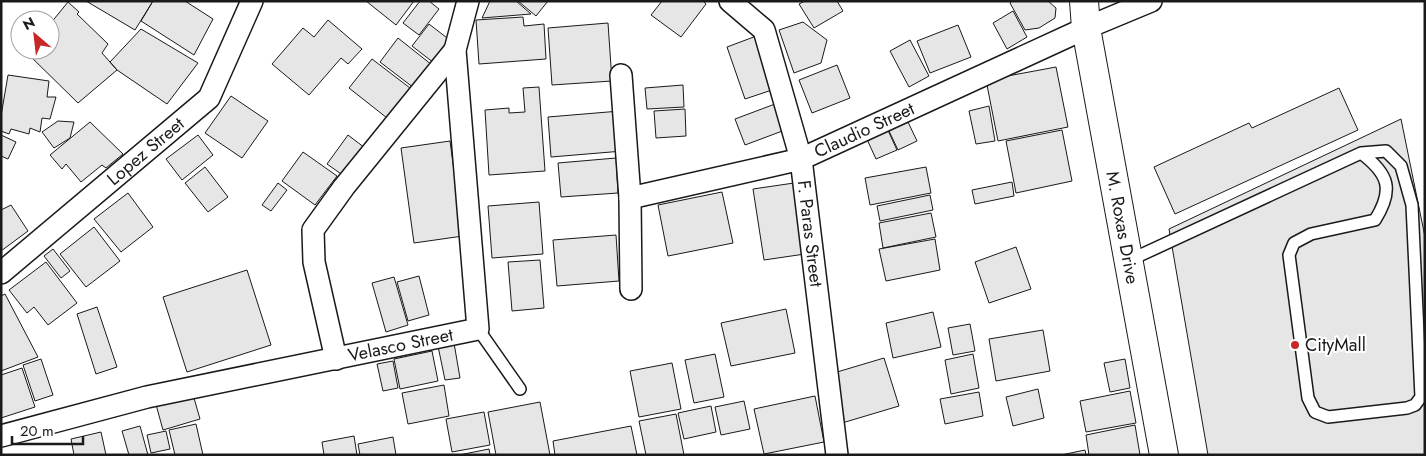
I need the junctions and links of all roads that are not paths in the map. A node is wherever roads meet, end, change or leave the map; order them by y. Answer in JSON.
{"nodes":[{"id":1,"x":468,"y":1,"type":"edge"},
{"id":2,"x":730,"y":1,"type":"edge"},
{"id":3,"x":1150,"y":1,"type":"edge"},
{"id":4,"x":250,"y":2,"type":"edge"},
{"id":5,"x":1082,"y":10,"type":"edge"},
{"id":6,"x":455,"y":50,"type":"junction"},
{"id":7,"x":621,"y":75,"type":"dead end"},
{"id":8,"x":1361,"y":153,"type":"junction"},
{"id":9,"x":801,"y":159,"type":"junction"},
{"id":10,"x":630,"y":198,"type":"junction"},
{"id":11,"x":1130,"y":260,"type":"junction"},
{"id":12,"x":1,"y":273,"type":"edge"},
{"id":13,"x":631,"y":289,"type":"dead end"},
{"id":14,"x":478,"y":329,"type":"junction"},
{"id":15,"x":336,"y":359,"type":"junction"},
{"id":16,"x":520,"y":389,"type":"dead end"},
{"id":17,"x":1,"y":436,"type":"edge"},
{"id":18,"x":837,"y":455,"type":"edge"},
{"id":19,"x":1164,"y":455,"type":"edge"}],
"edges":[{"from":1,"to":6,"type":"street","name":"Velasco Street"},
{"from":2,"to":9,"type":"street","name":"F. Paras Street"},
{"from":3,"to":5,"type":"street","name":"Claudio Street"},
{"from":4,"to":12,"type":"street","name":"Lopez Street"},
{"from":5,"to":9,"type":"street","name":"Claudio Street"},
{"from":5,"to":11,"type":"main road","name":"M. Roxas Drive"},
{"from":6,"to":14,"type":"street","name":"Velasco Street"},
{"from":6,"to":15,"type":"street"},
{"from":7,"to":10,"type":"street"},
{"from":8,"to":8,"type":"lane"},
{"from":8,"to":11,"type":"lane"},
{"from":9,"to":10,"type":"street","name":"Claudio Street"},
{"from":9,"to":18,"type":"street","name":"F. Paras Street"},
{"from":10,"to":13,"type":"street"},
{"from":11,"to":19,"type":"main road","name":"M. Roxas Drive"},
{"from":14,"to":15,"type":"street","name":"Velasco Street"},
{"from":14,"to":16,"type":"lane"},
{"from":15,"to":17,"type":"street","name":"Velasco Street"}]}
